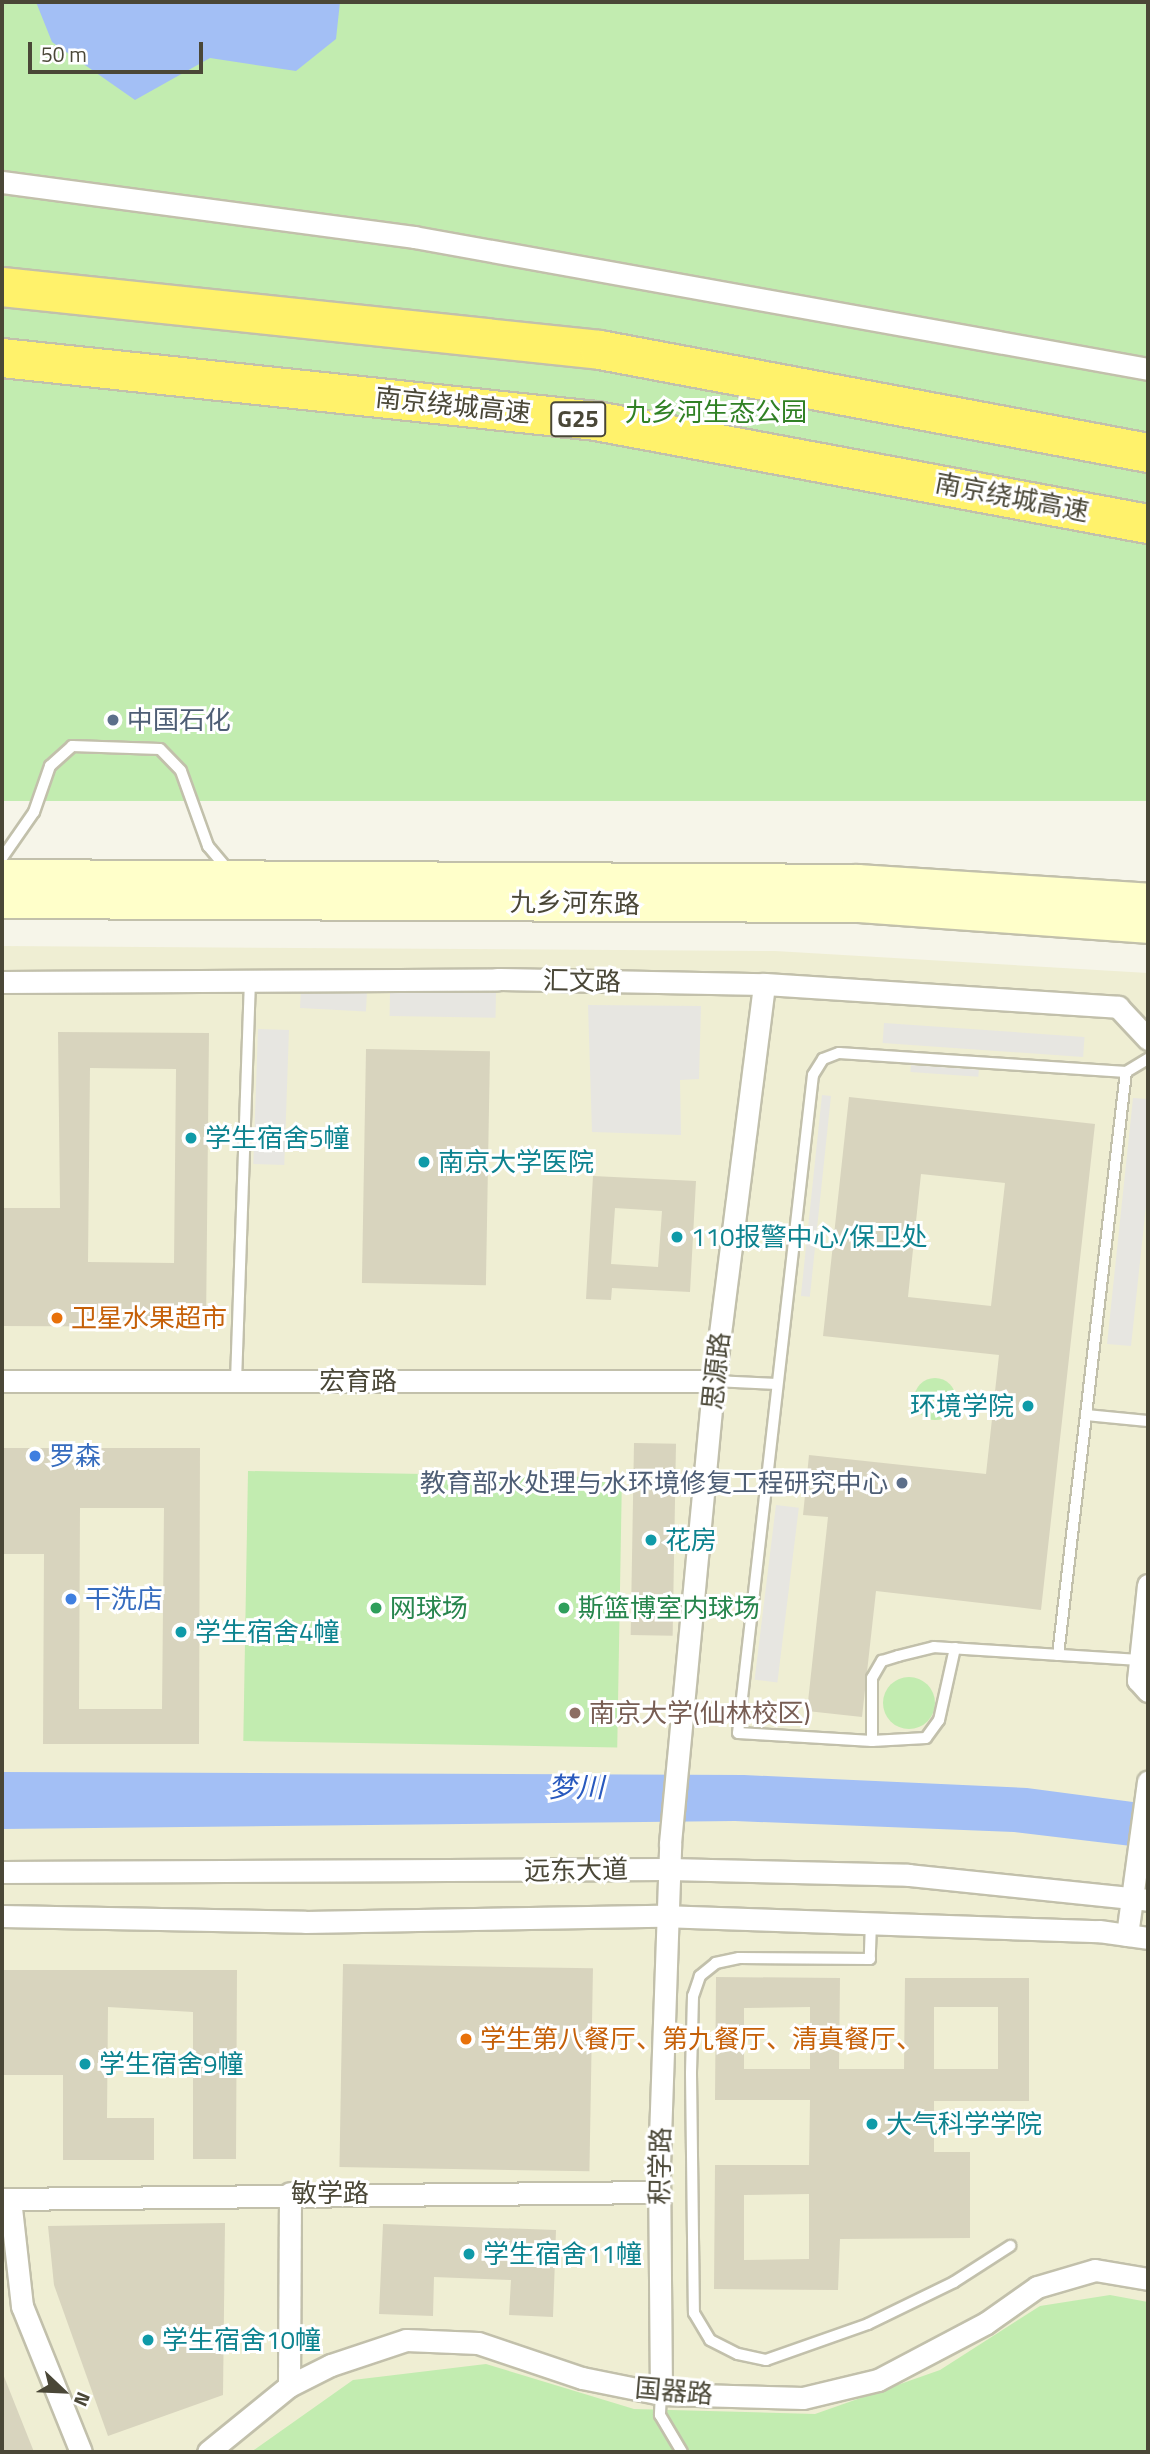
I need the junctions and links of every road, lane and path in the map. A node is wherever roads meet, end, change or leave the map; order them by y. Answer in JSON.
{"nodes":[{"id":1,"x":2,"y":182,"type":"edge"},
{"id":2,"x":2,"y":287,"type":"edge"},
{"id":3,"x":2,"y":358,"type":"edge"},
{"id":4,"x":1148,"y":369,"type":"edge"},
{"id":5,"x":1148,"y":453,"type":"edge"},
{"id":6,"x":1148,"y":524,"type":"edge"},
{"id":7,"x":2,"y":858,"type":"edge"},
{"id":8,"x":2,"y":876,"type":"edge"},
{"id":9,"x":234,"y":876,"type":"junction"},
{"id":10,"x":1148,"y":900,"type":"edge"},
{"id":11,"x":2,"y":902,"type":"edge"},
{"id":12,"x":1148,"y":927,"type":"edge"},
{"id":13,"x":2,"y":982,"type":"edge"},
{"id":14,"x":250,"y":982,"type":"junction"},
{"id":15,"x":764,"y":984,"type":"junction"},
{"id":16,"x":1148,"y":1039,"type":"edge"},
{"id":17,"x":1148,"y":1059,"type":"edge"},
{"id":18,"x":1126,"y":1072,"type":"junction"},
{"id":19,"x":2,"y":1381,"type":"edge"},
{"id":20,"x":236,"y":1381,"type":"junction"},
{"id":21,"x":714,"y":1381,"type":"junction"},
{"id":22,"x":777,"y":1384,"type":"junction"},
{"id":23,"x":1086,"y":1415,"type":"junction"},
{"id":24,"x":1148,"y":1421,"type":"edge"},
{"id":25,"x":1148,"y":1585,"type":"edge"},
{"id":26,"x":955,"y":1648,"type":"junction"},
{"id":27,"x":1058,"y":1655,"type":"junction"},
{"id":28,"x":1139,"y":1660,"type":"junction"},
{"id":29,"x":1148,"y":1691,"type":"edge"},
{"id":30,"x":872,"y":1741,"type":"junction"},
{"id":31,"x":1148,"y":1785,"type":"edge"},
{"id":32,"x":670,"y":1843,"type":"joint"},
{"id":33,"x":669,"y":1869,"type":"junction"},
{"id":34,"x":2,"y":1872,"type":"edge"},
{"id":35,"x":1140,"y":1898,"type":"edge"},
{"id":36,"x":2,"y":1916,"type":"edge"},
{"id":37,"x":666,"y":1916,"type":"junction"},
{"id":38,"x":871,"y":1922,"type":"junction"},
{"id":39,"x":1127,"y":1935,"type":"junction"},
{"id":40,"x":1148,"y":1938,"type":"edge"},
{"id":41,"x":659,"y":2192,"type":"junction"},
{"id":42,"x":290,"y":2193,"type":"junction"},
{"id":43,"x":6,"y":2199,"type":"edge"},
{"id":44,"x":1010,"y":2246,"type":"dead end"},
{"id":45,"x":1148,"y":2279,"type":"edge"},
{"id":46,"x":289,"y":2386,"type":"junction"},
{"id":47,"x":661,"y":2395,"type":"junction"},
{"id":48,"x":82,"y":2452,"type":"edge"},
{"id":49,"x":208,"y":2452,"type":"edge"},
{"id":50,"x":682,"y":2452,"type":"edge"}],
"edges":[{"from":1,"to":4,"type":"street"},
{"from":2,"to":5,"type":"highway"},
{"from":3,"to":6,"type":"highway","name":"南京绕城高速","number":"G25"},
{"from":7,"to":9,"type":"lane"},
{"from":8,"to":9,"type":"main road","name":"九乡河东路"},
{"from":9,"to":10,"type":"main road","name":"九乡河东路"},
{"from":11,"to":12,"type":"main road","name":"九乡河东路"},
{"from":13,"to":14,"type":"street","name":"汇文路"},
{"from":14,"to":15,"type":"street","name":"汇文路"},
{"from":14,"to":20,"type":"lane"},
{"from":15,"to":16,"type":"street","name":"汇文路"},
{"from":15,"to":21,"type":"street","name":"思源路"},
{"from":17,"to":18,"type":"lane"},
{"from":18,"to":22,"type":"lane"},
{"from":18,"to":23,"type":"lane"},
{"from":19,"to":20,"type":"street","name":"宏育路"},
{"from":20,"to":21,"type":"street","name":"宏育路"},
{"from":21,"to":22,"type":"lane"},
{"from":21,"to":32,"type":"street","name":"思源路"},
{"from":22,"to":30,"type":"lane"},
{"from":23,"to":24,"type":"lane"},
{"from":23,"to":27,"type":"lane"},
{"from":25,"to":28,"type":"street"},
{"from":26,"to":27,"type":"lane"},
{"from":26,"to":30,"type":"lane"},
{"from":26,"to":30,"type":"lane"},
{"from":27,"to":28,"type":"lane"},
{"from":28,"to":29,"type":"street"},
{"from":31,"to":35,"type":"street"},
{"from":32,"to":33,"type":"street","name":"积学路"},
{"from":33,"to":34,"type":"street","name":"远东大道"},
{"from":33,"to":35,"type":"street","name":"远东大道"},
{"from":33,"to":37,"type":"street","name":"积学路"},
{"from":35,"to":39,"type":"street"},
{"from":36,"to":37,"type":"street","name":"远东大道"},
{"from":37,"to":38,"type":"street","name":"远东大道"},
{"from":37,"to":41,"type":"street","name":"积学路"},
{"from":38,"to":39,"type":"street","name":"远东大道"},
{"from":38,"to":44,"type":"lane"},
{"from":39,"to":40,"type":"street","name":"远东大道"},
{"from":41,"to":42,"type":"street","name":"敏学路"},
{"from":41,"to":47,"type":"street","name":"积学路"},
{"from":42,"to":43,"type":"street","name":"敏学路"},
{"from":42,"to":46,"type":"street"},
{"from":43,"to":48,"type":"street"},
{"from":45,"to":47,"type":"street","name":"国器路"},
{"from":46,"to":47,"type":"street","name":"国器路"},
{"from":46,"to":49,"type":"street","name":"国器路"},
{"from":47,"to":50,"type":"lane","name":"积学路"}]}
